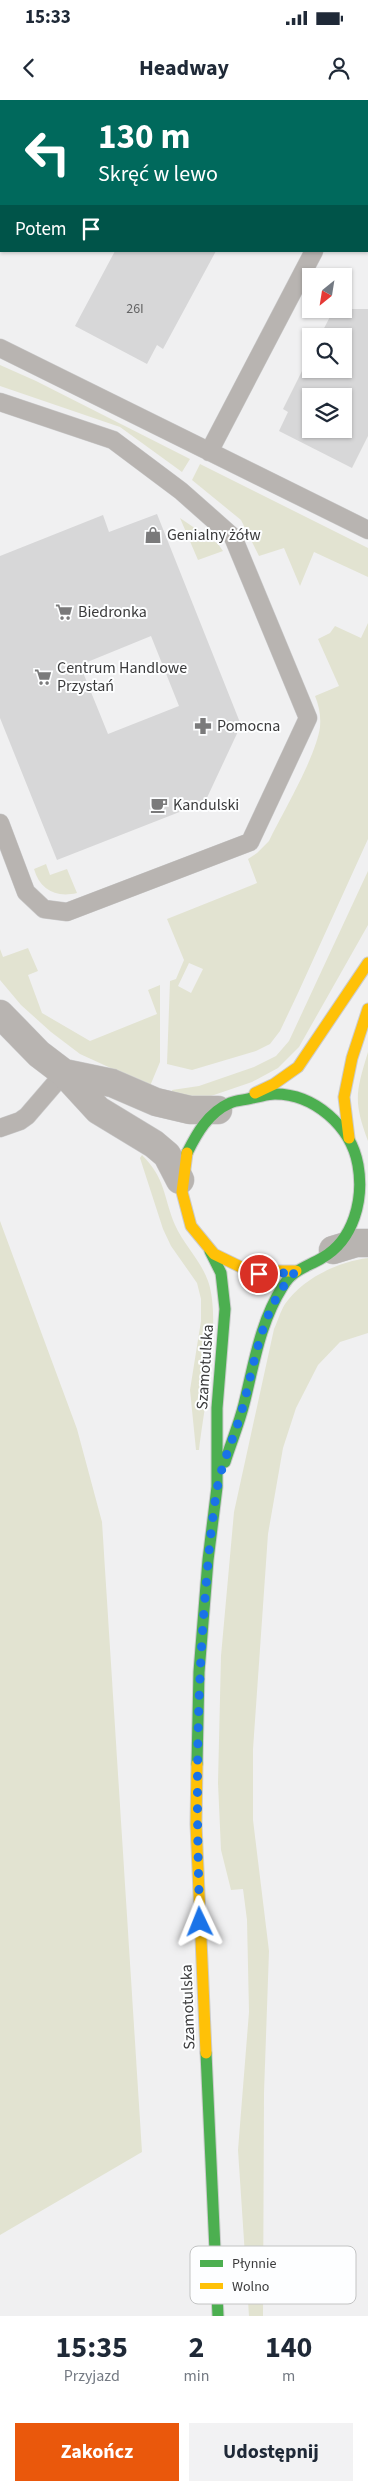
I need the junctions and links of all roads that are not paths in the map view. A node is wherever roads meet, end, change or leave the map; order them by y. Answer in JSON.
{"nodes":[{"id":1,"x":313,"y":252,"type":"edge"},
{"id":2,"x":0,"y":348,"type":"edge"},
{"id":3,"x":0,"y":402,"type":"edge"},
{"id":4,"x":209,"y":452,"type":"junction"},
{"id":5,"x":368,"y":530,"type":"edge"},
{"id":6,"x":0,"y":823,"type":"edge"},
{"id":7,"x":368,"y":963,"type":"edge"},
{"id":8,"x":368,"y":1010,"type":"edge"},
{"id":9,"x":0,"y":1014,"type":"edge"},
{"id":10,"x":64,"y":1073,"type":"junction"},
{"id":11,"x":246,"y":1097,"type":"junction"},
{"id":12,"x":218,"y":1110,"type":"junction"},
{"id":13,"x":0,"y":1128,"type":"edge"},
{"id":14,"x":349,"y":1138,"type":"junction"},
{"id":15,"x":364,"y":1175,"type":"edge"},
{"id":16,"x":180,"y":1180,"type":"junction"},
{"id":17,"x":368,"y":1243,"type":"edge"},
{"id":18,"x":333,"y":1250,"type":"junction"},
{"id":19,"x":210,"y":1251,"type":"junction"},
{"id":20,"x":296,"y":1271,"type":"junction"},
{"id":21,"x":217,"y":1488,"type":"junction"},
{"id":22,"x":215,"y":2246,"type":"edge"}],
"edges":[{"from":1,"to":4,"type":"lane"},
{"from":2,"to":4,"type":"lane"},
{"from":3,"to":6,"type":"lane"},
{"from":4,"to":5,"type":"lane"},
{"from":7,"to":11,"type":"street"},
{"from":8,"to":14,"type":"street"},
{"from":9,"to":10,"type":"street"},
{"from":10,"to":12,"type":"street"},
{"from":10,"to":13,"type":"lane"},
{"from":10,"to":16,"type":"street"},
{"from":11,"to":12,"type":"street"},
{"from":11,"to":14,"type":"street"},
{"from":12,"to":16,"type":"street"},
{"from":14,"to":15,"type":"street"},
{"from":15,"to":18,"type":"street"},
{"from":16,"to":19,"type":"street"},
{"from":17,"to":18,"type":"street"},
{"from":18,"to":20,"type":"street"},
{"from":19,"to":20,"type":"street"},
{"from":19,"to":21,"type":"street","name":"Szamotulska"},
{"from":20,"to":21,"type":"street","name":"Szamotulska"},
{"from":21,"to":22,"type":"street","name":"Szamotulska"}]}
